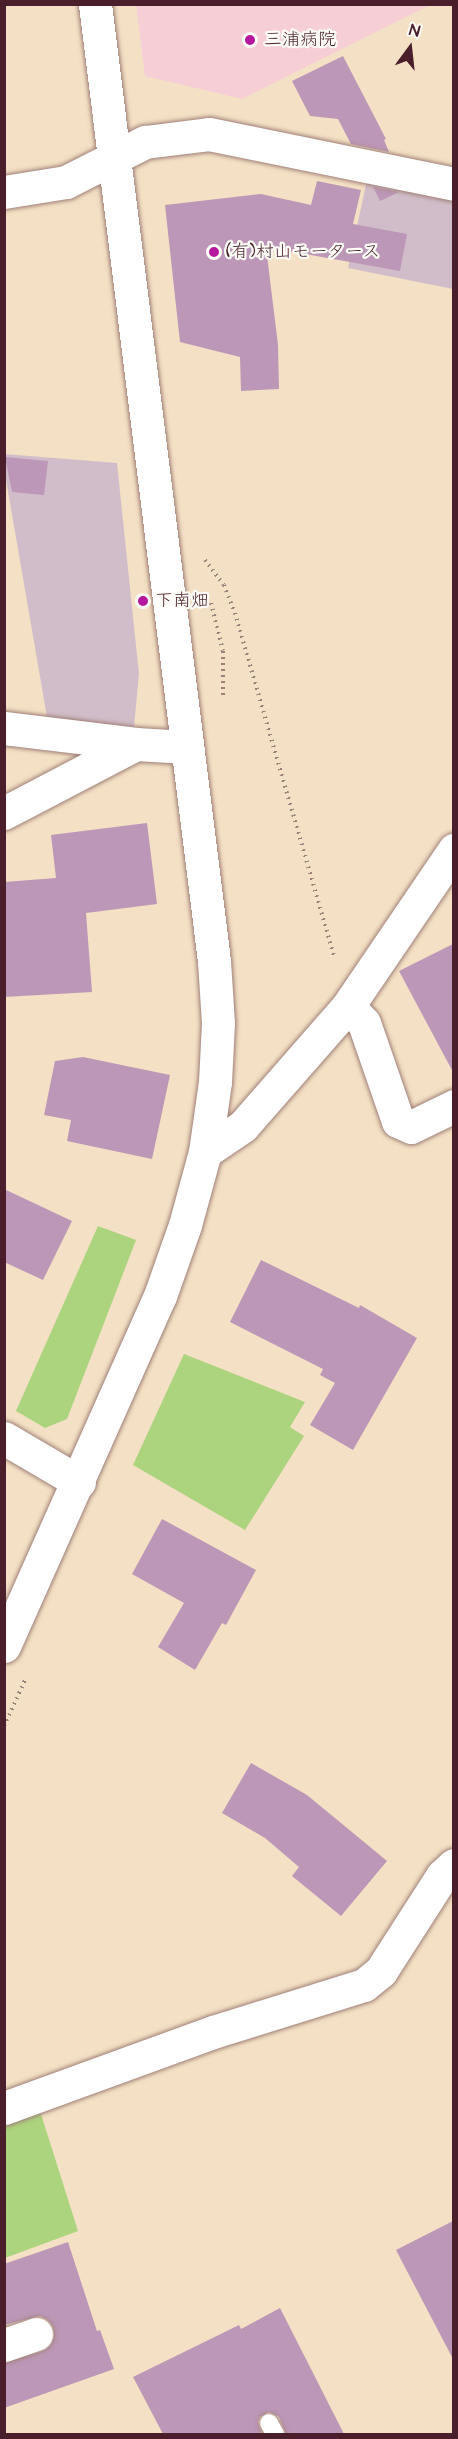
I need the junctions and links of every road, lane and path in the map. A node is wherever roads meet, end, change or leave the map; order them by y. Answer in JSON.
{"nodes":[{"id":1,"x":95,"y":4,"type":"edge"},
{"id":2,"x":116,"y":158,"type":"junction"},
{"id":3,"x":453,"y":184,"type":"edge"},
{"id":4,"x":4,"y":192,"type":"edge"},
{"id":5,"x":199,"y":553,"type":"dead end"},
{"id":6,"x":4,"y":728,"type":"edge"},
{"id":7,"x":136,"y":744,"type":"junction"},
{"id":8,"x":187,"y":747,"type":"junction"},
{"id":9,"x":4,"y":813,"type":"edge"},
{"id":10,"x":453,"y":850,"type":"edge"},
{"id":11,"x":348,"y":1006,"type":"junction"},
{"id":12,"x":453,"y":1106,"type":"edge"},
{"id":13,"x":205,"y":1152,"type":"junction"},
{"id":14,"x":4,"y":1438,"type":"edge"},
{"id":15,"x":79,"y":1482,"type":"junction"},
{"id":16,"x":4,"y":1646,"type":"edge"},
{"id":17,"x":453,"y":1865,"type":"edge"},
{"id":18,"x":4,"y":2108,"type":"edge"},
{"id":19,"x":36,"y":2334,"type":"dead end"},
{"id":20,"x":4,"y":2345,"type":"edge"}],
"edges":[{"from":1,"to":2,"type":"street"},
{"from":2,"to":3,"type":"street"},
{"from":2,"to":4,"type":"street"},
{"from":2,"to":8,"type":"street"},
{"from":5,"to":11,"type":"path"},
{"from":6,"to":7,"type":"street"},
{"from":7,"to":8,"type":"street"},
{"from":7,"to":9,"type":"street"},
{"from":8,"to":13,"type":"street"},
{"from":10,"to":11,"type":"street"},
{"from":11,"to":12,"type":"street"},
{"from":11,"to":13,"type":"street"},
{"from":13,"to":15,"type":"street"},
{"from":14,"to":15,"type":"street"},
{"from":15,"to":16,"type":"street"},
{"from":17,"to":18,"type":"street"},
{"from":19,"to":20,"type":"street"}]}
